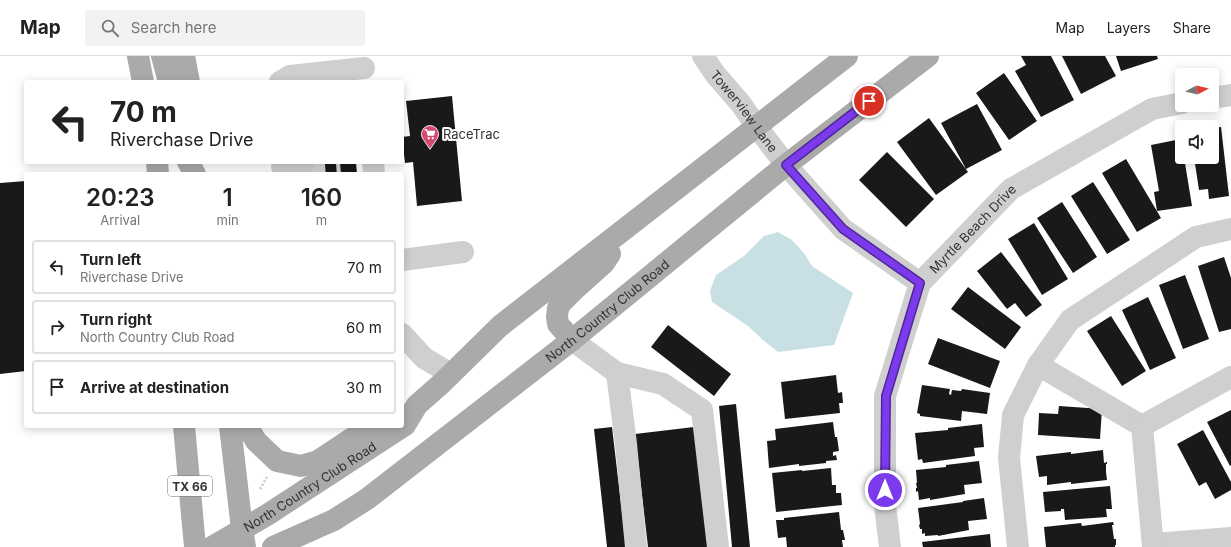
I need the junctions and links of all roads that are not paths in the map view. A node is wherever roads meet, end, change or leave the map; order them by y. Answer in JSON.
{"nodes":[{"id":1,"x":138,"y":56,"type":"edge"},
{"id":2,"x":162,"y":56,"type":"edge"},
{"id":3,"x":184,"y":56,"type":"edge"},
{"id":4,"x":704,"y":56,"type":"edge"},
{"id":5,"x":847,"y":56,"type":"edge"},
{"id":6,"x":928,"y":56,"type":"edge"},
{"id":7,"x":364,"y":69,"type":"edge"},
{"id":8,"x":144,"y":80,"type":"edge"},
{"id":9,"x":168,"y":80,"type":"edge"},
{"id":10,"x":189,"y":80,"type":"edge"},
{"id":11,"x":283,"y":80,"type":"edge"},
{"id":12,"x":1231,"y":95,"type":"edge"},
{"id":13,"x":1219,"y":97,"type":"edge"},
{"id":14,"x":1175,"y":104,"type":"edge"},
{"id":15,"x":756,"y":127,"type":"junction"},
{"id":16,"x":303,"y":165,"type":"dead end"},
{"id":17,"x":786,"y":165,"type":"junction"},
{"id":18,"x":282,"y":168,"type":"edge"},
{"id":19,"x":626,"y":228,"type":"junction"},
{"id":20,"x":1231,"y":230,"type":"edge"},
{"id":21,"x":463,"y":252,"type":"dead end"},
{"id":22,"x":404,"y":260,"type":"edge"},
{"id":23,"x":920,"y":283,"type":"junction"},
{"id":24,"x":404,"y":336,"type":"edge"},
{"id":25,"x":572,"y":340,"type":"junction"},
{"id":26,"x":1038,"y":365,"type":"junction"},
{"id":27,"x":617,"y":373,"type":"junction"},
{"id":28,"x":451,"y":374,"type":"junction"},
{"id":29,"x":1231,"y":377,"type":"edge"},
{"id":30,"x":409,"y":407,"type":"edge"},
{"id":31,"x":404,"y":426,"type":"edge"},
{"id":32,"x":1142,"y":426,"type":"junction"},
{"id":33,"x":184,"y":428,"type":"edge"},
{"id":34,"x":230,"y":428,"type":"edge"},
{"id":35,"x":248,"y":428,"type":"edge"},
{"id":36,"x":368,"y":428,"type":"edge"},
{"id":37,"x":400,"y":428,"type":"edge"},
{"id":38,"x":243,"y":538,"type":"edge"},
{"id":39,"x":1231,"y":538,"type":"edge"},
{"id":40,"x":1153,"y":546,"type":"edge"},
{"id":41,"x":195,"y":547,"type":"edge"},
{"id":42,"x":212,"y":547,"type":"edge"},
{"id":43,"x":273,"y":547,"type":"edge"},
{"id":44,"x":636,"y":547,"type":"edge"},
{"id":45,"x":718,"y":547,"type":"edge"},
{"id":46,"x":890,"y":547,"type":"edge"},
{"id":47,"x":1018,"y":547,"type":"edge"}],
"edges":[{"from":1,"to":8,"type":"main road"},
{"from":2,"to":9,"type":"main road"},
{"from":3,"to":10,"type":"main road"},
{"from":4,"to":15,"type":"street","name":"Towerview Lane"},
{"from":5,"to":15,"type":"main road","name":"North Country Club Road"},
{"from":6,"to":17,"type":"main road","name":"North Country Club Road"},
{"from":7,"to":11,"type":"street"},
{"from":12,"to":13,"type":"street"},
{"from":14,"to":23,"type":"street","name":"Myrtle Beach Drive"},
{"from":15,"to":17,"type":"street","name":"Towerview Lane"},
{"from":15,"to":19,"type":"main road","name":"North Country Club Road"},
{"from":16,"to":18,"type":"street"},
{"from":17,"to":23,"type":"street","name":"Towerview Lane"},
{"from":17,"to":25,"type":"main road","name":"North Country Club Road"},
{"from":19,"to":25,"type":"main road"},
{"from":19,"to":28,"type":"main road","name":"North Country Club Road"},
{"from":20,"to":26,"type":"street"},
{"from":21,"to":22,"type":"street"},
{"from":23,"to":46,"type":"street","name":"Myrtle Beach Drive"},
{"from":24,"to":28,"type":"street"},
{"from":25,"to":27,"type":"street"},
{"from":25,"to":43,"type":"main road","name":"North Country Club Road"},
{"from":26,"to":32,"type":"street"},
{"from":26,"to":47,"type":"street"},
{"from":27,"to":44,"type":"street"},
{"from":27,"to":45,"type":"street"},
{"from":28,"to":30,"type":"main road","name":"North Country Club Road"},
{"from":29,"to":32,"type":"street"},
{"from":30,"to":31,"type":"main road","name":"North Country Club Road"},
{"from":32,"to":40,"type":"street"},
{"from":33,"to":41,"type":"main road","number":"TX 66"},
{"from":34,"to":38,"type":"main road"},
{"from":35,"to":36,"type":"main road"},
{"from":37,"to":38,"type":"main road","name":"North Country Club Road"},
{"from":38,"to":42,"type":"main road","name":"North Country Club Road"},
{"from":39,"to":40,"type":"street"}]}
